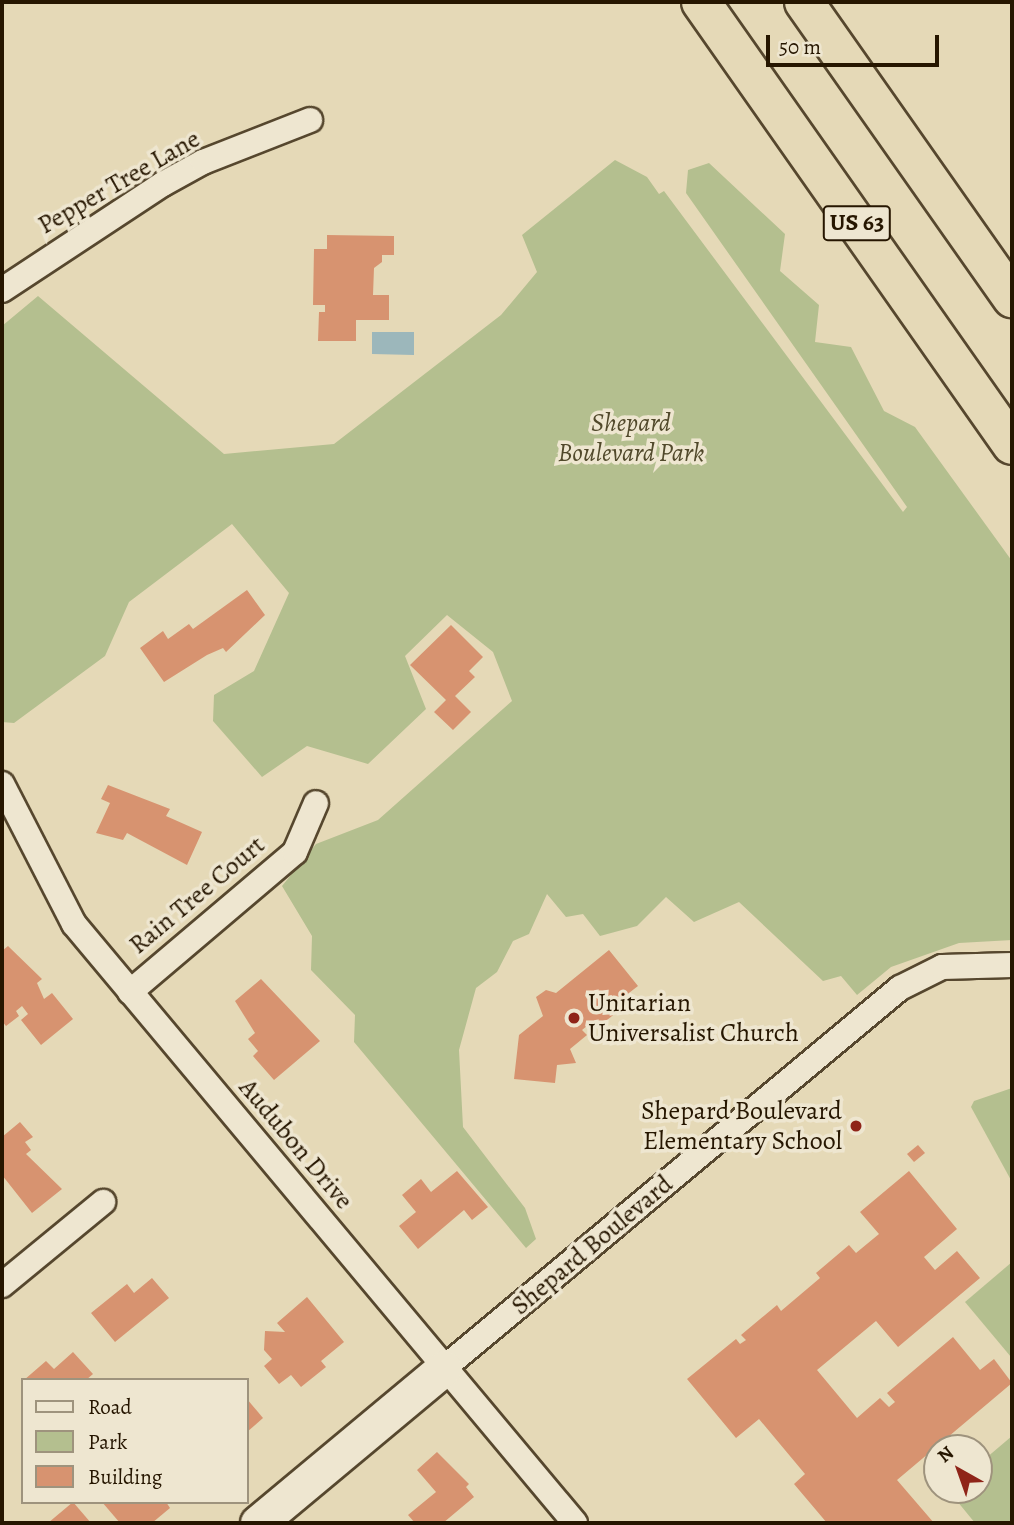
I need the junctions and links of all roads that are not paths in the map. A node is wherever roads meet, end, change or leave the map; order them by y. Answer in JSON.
{"nodes":[{"id":1,"x":701,"y":2,"type":"edge"},
{"id":2,"x":804,"y":2,"type":"edge"},
{"id":3,"x":310,"y":120,"type":"dead end"},
{"id":4,"x":2,"y":290,"type":"edge"},
{"id":5,"x":1012,"y":298,"type":"edge"},
{"id":6,"x":1012,"y":445,"type":"edge"},
{"id":7,"x":2,"y":783,"type":"edge"},
{"id":8,"x":316,"y":803,"type":"dead end"},
{"id":9,"x":1012,"y":965,"type":"edge"},
{"id":10,"x":130,"y":992,"type":"junction"},
{"id":11,"x":103,"y":1202,"type":"dead end"},
{"id":12,"x":2,"y":1285,"type":"edge"},
{"id":13,"x":444,"y":1368,"type":"junction"},
{"id":14,"x":258,"y":1523,"type":"edge"},
{"id":15,"x":575,"y":1523,"type":"edge"}],
"edges":[{"from":1,"to":6,"type":"highway","number":"US 63"},
{"from":2,"to":5,"type":"highway"},
{"from":3,"to":4,"type":"street","name":"Pepper Tree Lane"},
{"from":7,"to":10,"type":"street","name":"Audubon Drive"},
{"from":8,"to":10,"type":"street","name":"Rain Tree Court"},
{"from":9,"to":13,"type":"street","name":"Shepard Boulevard"},
{"from":10,"to":13,"type":"street","name":"Audubon Drive"},
{"from":11,"to":12,"type":"street"},
{"from":13,"to":14,"type":"street","name":"Shepard Boulevard"},
{"from":13,"to":15,"type":"street","name":"Audubon Drive"}]}
